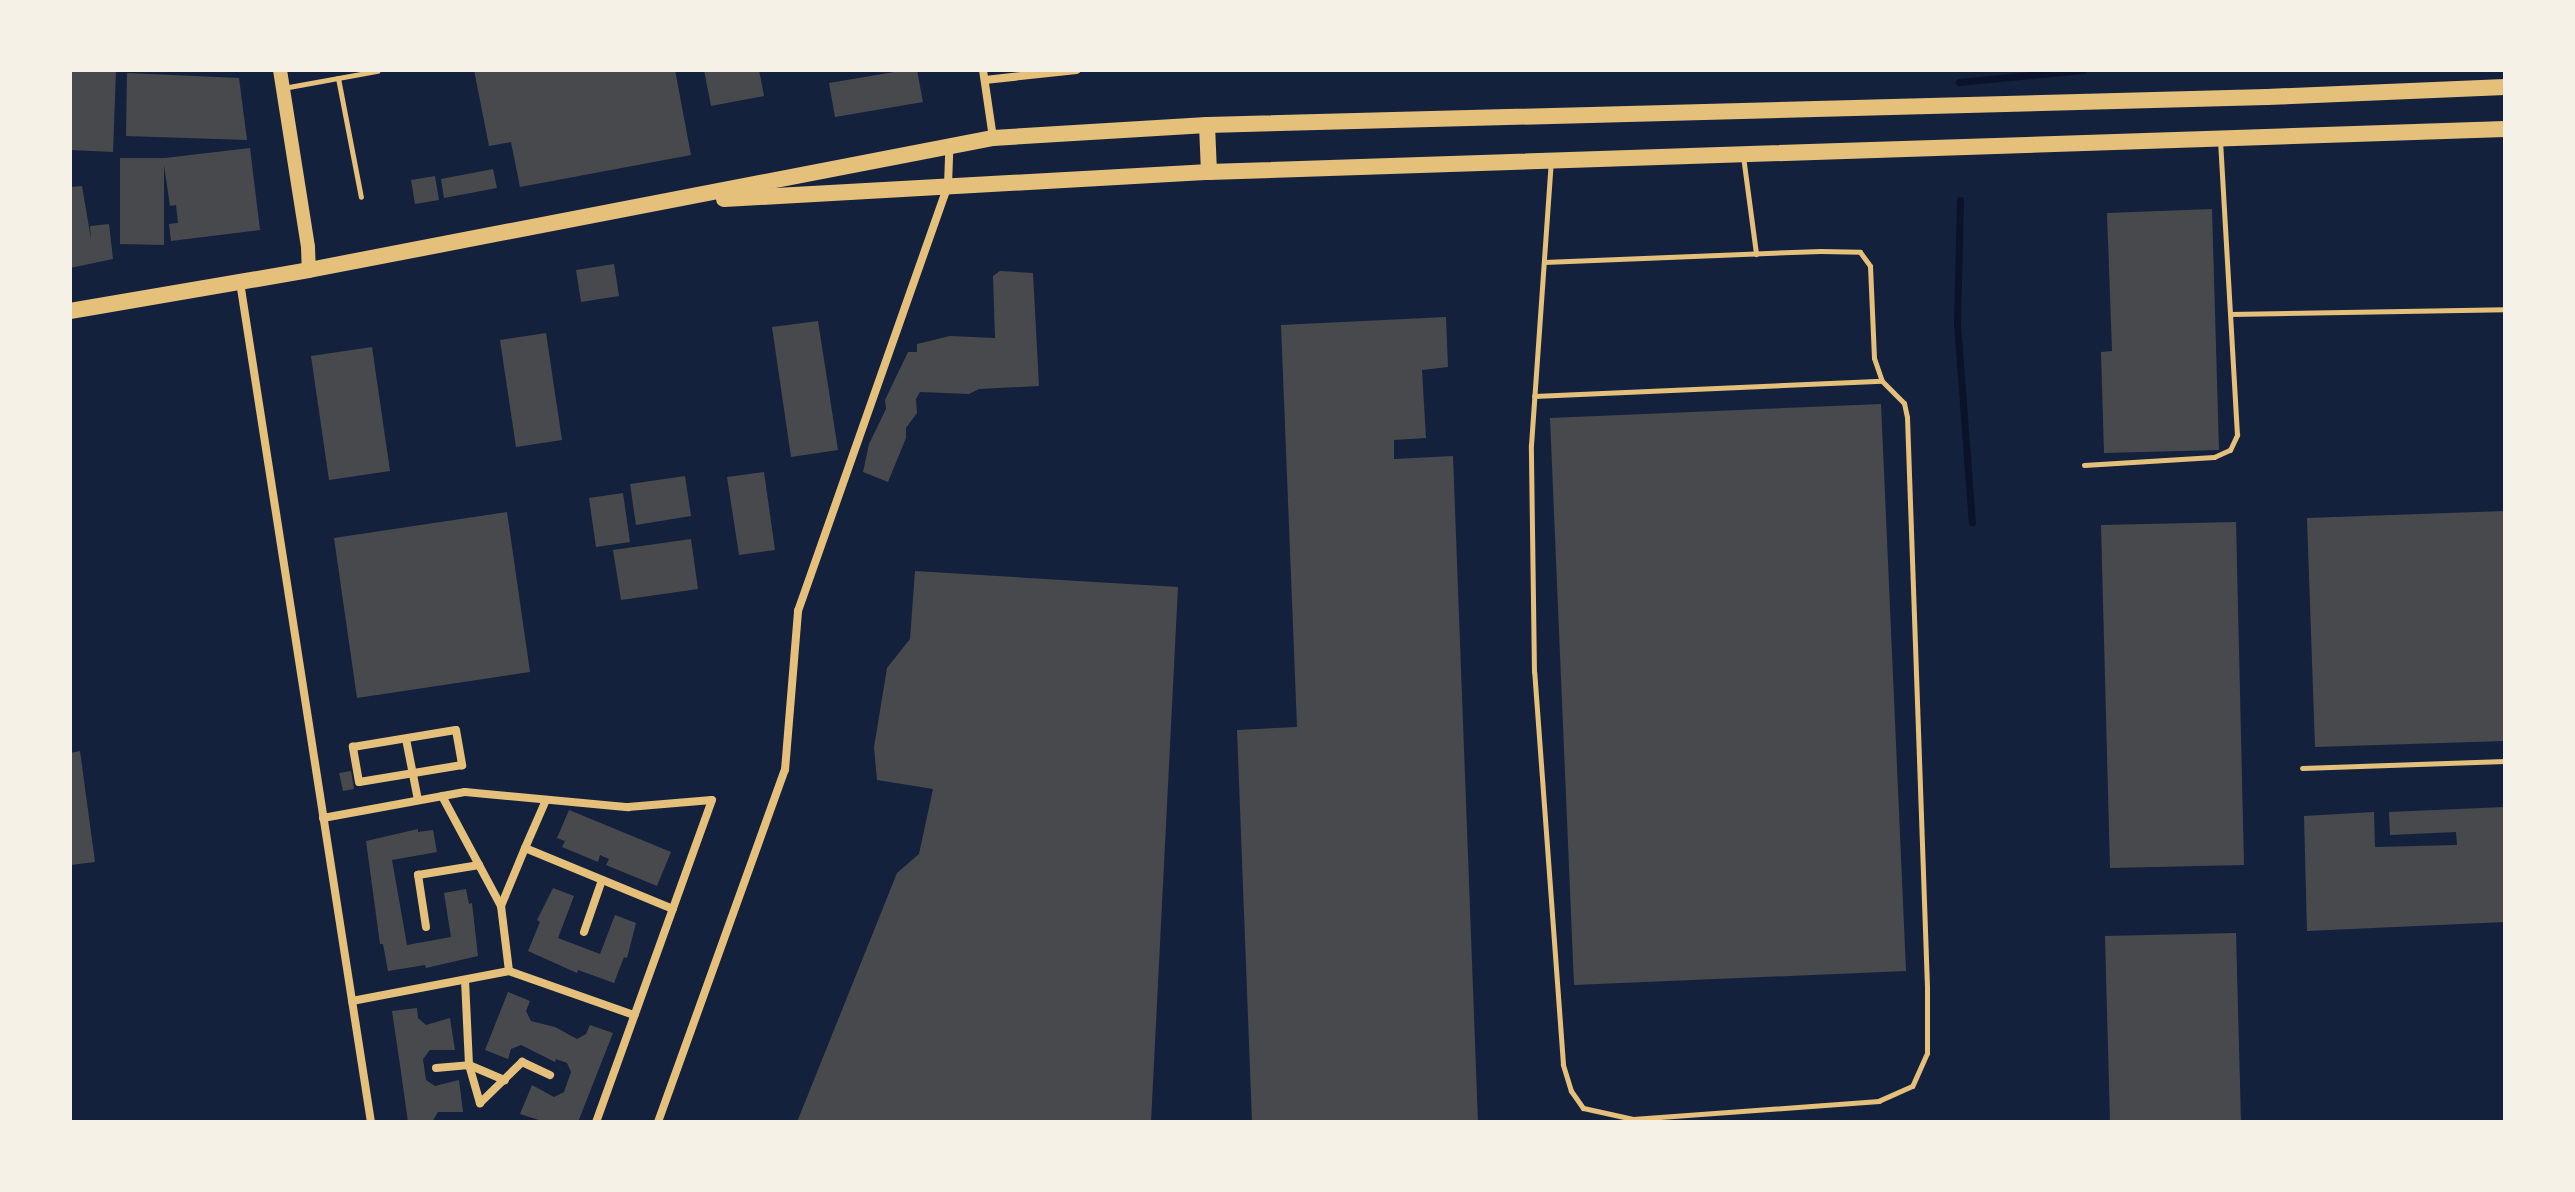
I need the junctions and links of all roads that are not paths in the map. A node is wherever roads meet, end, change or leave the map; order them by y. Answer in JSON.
{"nodes":[{"id":1,"x":280,"y":70,"type":"edge"},
{"id":2,"x":1076,"y":70,"type":"edge"},
{"id":3,"x":377,"y":71,"type":"edge"},
{"id":4,"x":984,"y":75,"type":"edge"},
{"id":5,"x":338,"y":78,"type":"junction"},
{"id":6,"x":2505,"y":87,"type":"edge"},
{"id":7,"x":282,"y":88,"type":"junction"},
{"id":8,"x":1207,"y":125,"type":"junction"},
{"id":9,"x":2505,"y":129,"type":"edge"},
{"id":10,"x":993,"y":138,"type":"junction"},
{"id":11,"x":2219,"y":139,"type":"junction"},
{"id":12,"x":949,"y":148,"type":"junction"},
{"id":13,"x":1743,"y":156,"type":"junction"},
{"id":14,"x":1551,"y":161,"type":"junction"},
{"id":15,"x":1209,"y":172,"type":"junction"},
{"id":16,"x":948,"y":186,"type":"junction"},
{"id":17,"x":361,"y":197,"type":"dead end"},
{"id":18,"x":658,"y":203,"type":"junction"},
{"id":19,"x":1756,"y":254,"type":"junction"},
{"id":20,"x":1544,"y":262,"type":"junction"},
{"id":21,"x":309,"y":270,"type":"junction"},
{"id":22,"x":240,"y":282,"type":"junction"},
{"id":23,"x":2505,"y":309,"type":"edge"},
{"id":24,"x":70,"y":311,"type":"edge"},
{"id":25,"x":2230,"y":314,"type":"junction"},
{"id":26,"x":1882,"y":381,"type":"junction"},
{"id":27,"x":1534,"y":396,"type":"junction"},
{"id":28,"x":2084,"y":465,"type":"dead end"},
{"id":29,"x":406,"y":739,"type":"junction"},
{"id":30,"x":2505,"y":761,"type":"edge"},
{"id":31,"x":2302,"y":768,"type":"dead end"},
{"id":32,"x":413,"y":773,"type":"junction"},
{"id":33,"x":442,"y":796,"type":"junction"},
{"id":34,"x":418,"y":800,"type":"junction"},
{"id":35,"x":546,"y":800,"type":"junction"},
{"id":36,"x":323,"y":818,"type":"junction"},
{"id":37,"x":525,"y":848,"type":"junction"},
{"id":38,"x":479,"y":865,"type":"junction"},
{"id":39,"x":602,"y":880,"type":"junction"},
{"id":40,"x":501,"y":906,"type":"junction"},
{"id":41,"x":673,"y":909,"type":"junction"},
{"id":42,"x":426,"y":927,"type":"dead end"},
{"id":43,"x":584,"y":932,"type":"dead end"},
{"id":44,"x":509,"y":971,"type":"junction"},
{"id":45,"x":465,"y":980,"type":"junction"},
{"id":46,"x":352,"y":1001,"type":"junction"},
{"id":47,"x":634,"y":1015,"type":"junction"},
{"id":48,"x":469,"y":1065,"type":"junction"},
{"id":49,"x":436,"y":1068,"type":"dead end"},
{"id":50,"x":550,"y":1075,"type":"dead end"},
{"id":51,"x":505,"y":1080,"type":"junction"},
{"id":52,"x":371,"y":1122,"type":"edge"},
{"id":53,"x":596,"y":1122,"type":"edge"},
{"id":54,"x":658,"y":1122,"type":"edge"}],
"edges":[{"from":1,"to":7,"type":"main road"},
{"from":2,"to":4,"type":"street"},
{"from":3,"to":5,"type":"lane"},
{"from":4,"to":10,"type":"street"},
{"from":5,"to":7,"type":"lane"},
{"from":5,"to":17,"type":"lane"},
{"from":6,"to":8,"type":"highway"},
{"from":7,"to":21,"type":"main road"},
{"from":8,"to":10,"type":"highway"},
{"from":8,"to":15,"type":"highway"},
{"from":9,"to":11,"type":"highway"},
{"from":10,"to":12,"type":"highway"},
{"from":11,"to":13,"type":"highway"},
{"from":11,"to":25,"type":"lane"},
{"from":12,"to":16,"type":"street"},
{"from":12,"to":18,"type":"highway"},
{"from":13,"to":14,"type":"highway"},
{"from":13,"to":19,"type":"lane"},
{"from":14,"to":15,"type":"highway"},
{"from":14,"to":20,"type":"lane"},
{"from":15,"to":16,"type":"highway"},
{"from":16,"to":18,"type":"highway"},
{"from":16,"to":54,"type":"street"},
{"from":18,"to":21,"type":"highway"},
{"from":19,"to":20,"type":"lane"},
{"from":19,"to":26,"type":"lane"},
{"from":20,"to":27,"type":"lane"},
{"from":21,"to":22,"type":"highway"},
{"from":22,"to":24,"type":"highway"},
{"from":22,"to":36,"type":"street"},
{"from":23,"to":25,"type":"lane"},
{"from":25,"to":28,"type":"lane"},
{"from":26,"to":27,"type":"lane"},
{"from":26,"to":27,"type":"lane"},
{"from":29,"to":32,"type":"street"},
{"from":29,"to":32,"type":"street"},
{"from":29,"to":32,"type":"street"},
{"from":30,"to":31,"type":"lane"},
{"from":32,"to":34,"type":"street"},
{"from":33,"to":34,"type":"street"},
{"from":33,"to":35,"type":"street"},
{"from":33,"to":38,"type":"street"},
{"from":34,"to":36,"type":"street"},
{"from":35,"to":37,"type":"street"},
{"from":35,"to":41,"type":"street"},
{"from":36,"to":46,"type":"street"},
{"from":37,"to":39,"type":"street"},
{"from":37,"to":40,"type":"street"},
{"from":38,"to":40,"type":"street"},
{"from":38,"to":42,"type":"street"},
{"from":39,"to":41,"type":"street"},
{"from":39,"to":43,"type":"street"},
{"from":40,"to":44,"type":"street"},
{"from":41,"to":47,"type":"street"},
{"from":44,"to":45,"type":"street"},
{"from":44,"to":47,"type":"street"},
{"from":45,"to":46,"type":"street"},
{"from":45,"to":48,"type":"street"},
{"from":46,"to":52,"type":"street"},
{"from":47,"to":53,"type":"street"},
{"from":48,"to":49,"type":"street"},
{"from":48,"to":51,"type":"street"},
{"from":48,"to":51,"type":"street"},
{"from":50,"to":51,"type":"street"}]}
